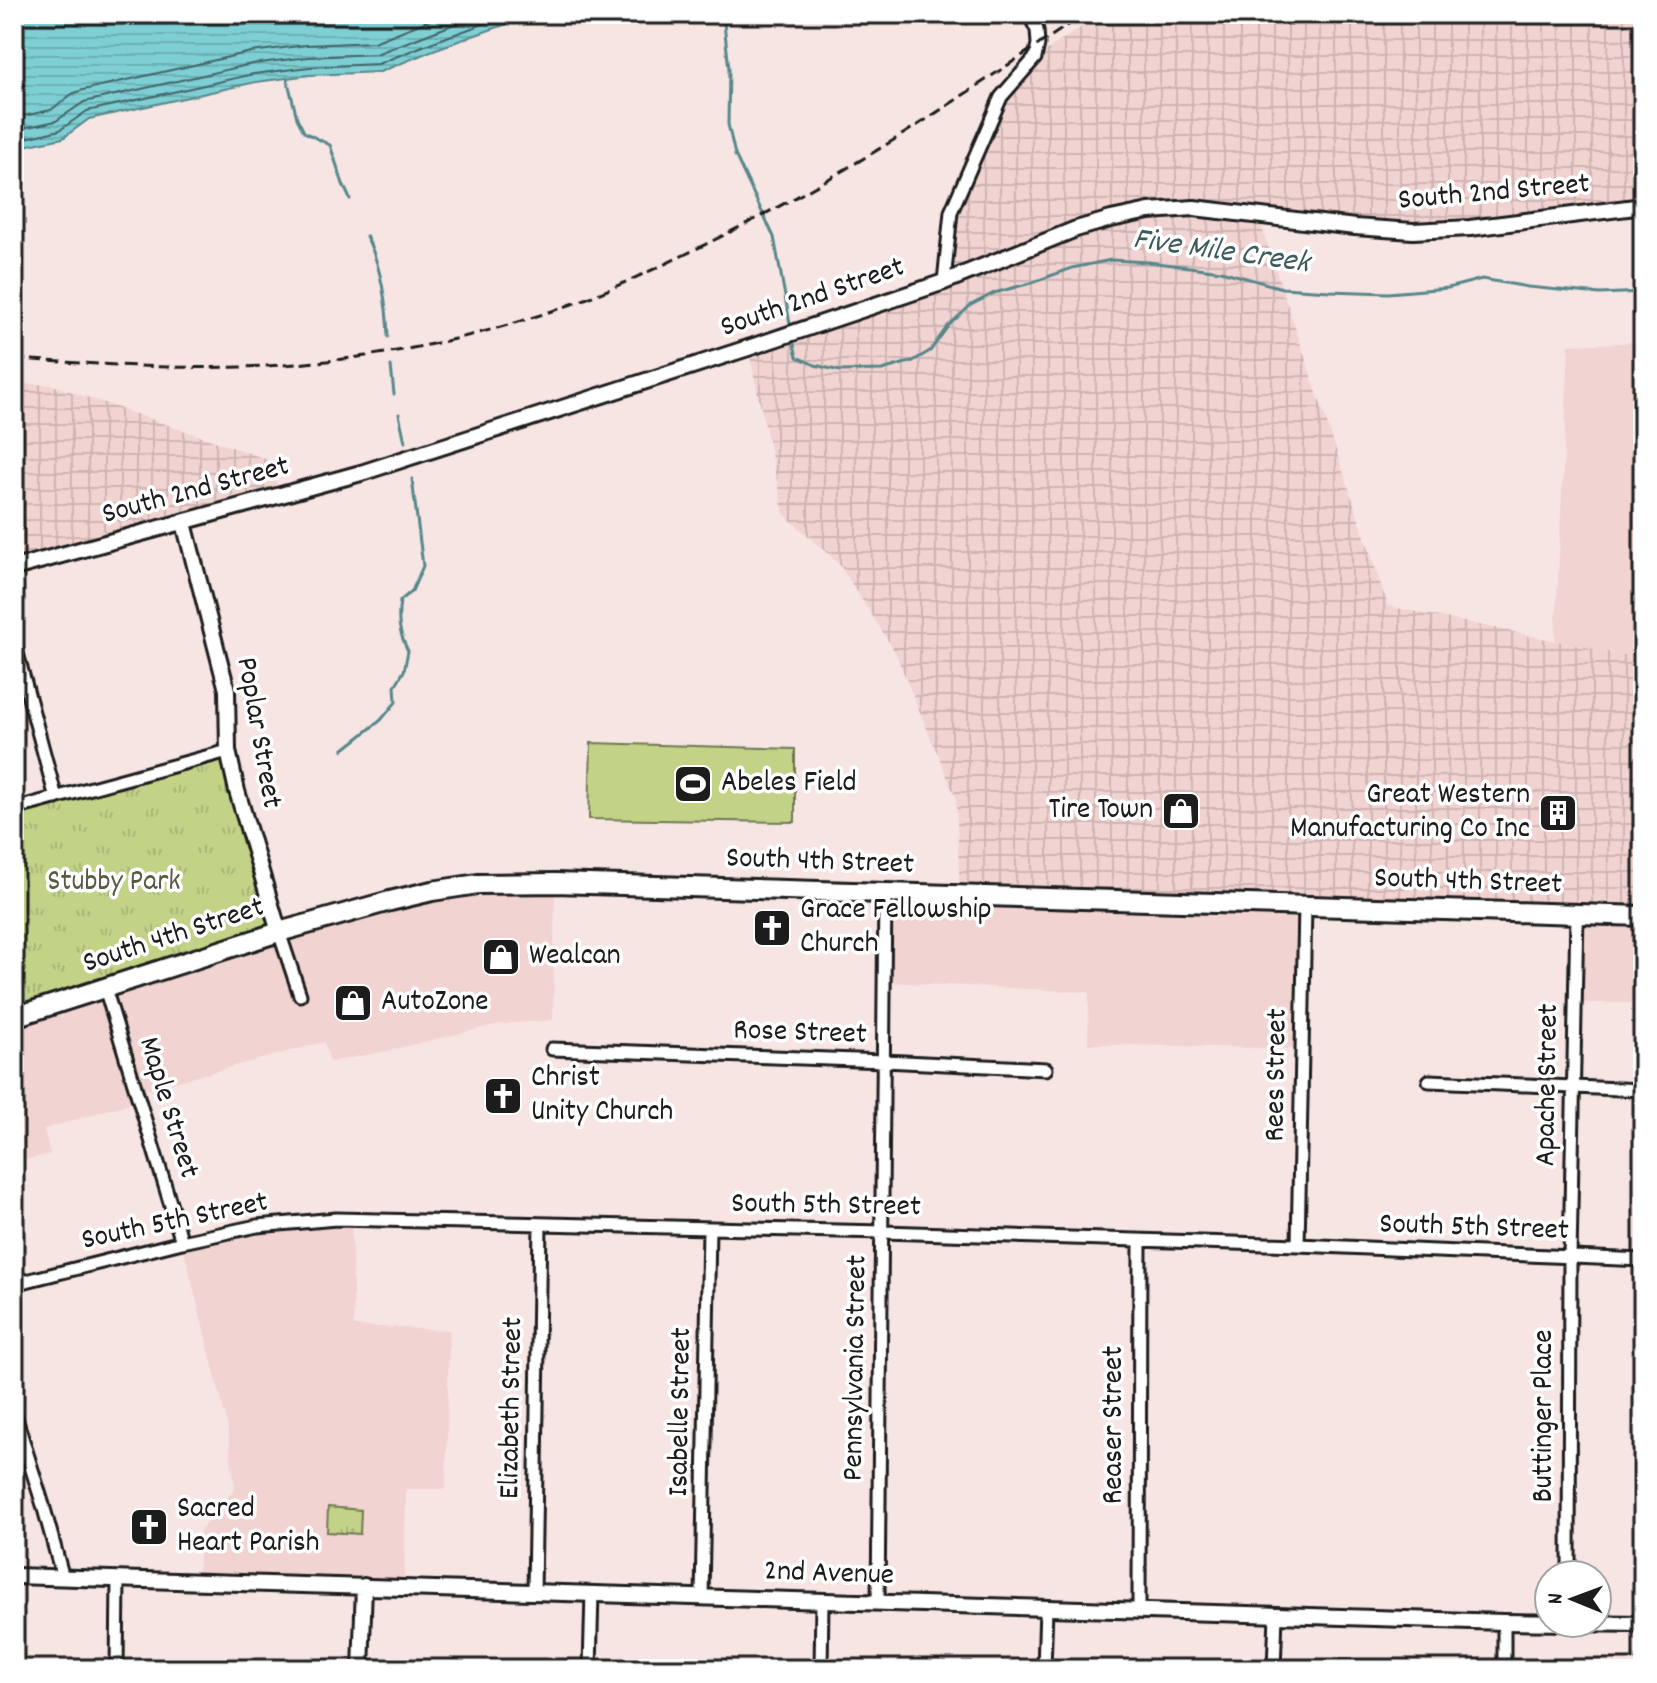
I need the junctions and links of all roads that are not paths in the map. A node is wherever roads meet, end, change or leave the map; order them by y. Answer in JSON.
{"nodes":[{"id":1,"x":1029,"y":14,"type":"edge"},
{"id":2,"x":1643,"y":206,"type":"edge"},
{"id":3,"x":944,"y":282,"type":"junction"},
{"id":4,"x":184,"y":523,"type":"junction"},
{"id":5,"x":14,"y":568,"type":"edge"},
{"id":6,"x":14,"y":642,"type":"edge"},
{"id":7,"x":228,"y":751,"type":"junction"},
{"id":8,"x":56,"y":798,"type":"junction"},
{"id":9,"x":14,"y":809,"type":"edge"},
{"id":10,"x":885,"y":893,"type":"junction"},
{"id":11,"x":1305,"y":906,"type":"junction"},
{"id":12,"x":1577,"y":914,"type":"junction"},
{"id":13,"x":1643,"y":916,"type":"edge"},
{"id":14,"x":279,"y":932,"type":"junction"},
{"id":15,"x":105,"y":988,"type":"junction"},
{"id":16,"x":300,"y":995,"type":"dead end"},
{"id":17,"x":14,"y":1017,"type":"edge"},
{"id":18,"x":552,"y":1049,"type":"dead end"},
{"id":19,"x":884,"y":1061,"type":"junction"},
{"id":20,"x":1046,"y":1069,"type":"dead end"},
{"id":21,"x":1429,"y":1081,"type":"dead end"},
{"id":22,"x":1573,"y":1088,"type":"junction"},
{"id":23,"x":1643,"y":1090,"type":"edge"},
{"id":24,"x":540,"y":1225,"type":"junction"},
{"id":25,"x":709,"y":1229,"type":"junction"},
{"id":26,"x":883,"y":1232,"type":"junction"},
{"id":27,"x":1140,"y":1241,"type":"junction"},
{"id":28,"x":182,"y":1242,"type":"junction"},
{"id":29,"x":1298,"y":1245,"type":"junction"},
{"id":30,"x":1570,"y":1257,"type":"junction"},
{"id":31,"x":1643,"y":1260,"type":"edge"},
{"id":32,"x":14,"y":1284,"type":"edge"},
{"id":33,"x":14,"y":1412,"type":"edge"},
{"id":34,"x":1569,"y":1559,"type":"edge"},
{"id":35,"x":14,"y":1576,"type":"edge"},
{"id":36,"x":63,"y":1578,"type":"junction"},
{"id":37,"x":118,"y":1579,"type":"junction"},
{"id":38,"x":364,"y":1586,"type":"junction"},
{"id":39,"x":534,"y":1592,"type":"junction"},
{"id":40,"x":592,"y":1593,"type":"junction"},
{"id":41,"x":702,"y":1597,"type":"junction"},
{"id":42,"x":822,"y":1602,"type":"junction"},
{"id":43,"x":878,"y":1603,"type":"junction"},
{"id":44,"x":1046,"y":1608,"type":"junction"},
{"id":45,"x":1139,"y":1610,"type":"junction"},
{"id":46,"x":1276,"y":1615,"type":"junction"},
{"id":47,"x":1504,"y":1622,"type":"junction"},
{"id":48,"x":1533,"y":1623,"type":"edge"},
{"id":49,"x":1613,"y":1624,"type":"edge"},
{"id":50,"x":1643,"y":1624,"type":"edge"},
{"id":51,"x":117,"y":1669,"type":"edge"},
{"id":52,"x":361,"y":1669,"type":"edge"},
{"id":53,"x":590,"y":1669,"type":"edge"},
{"id":54,"x":821,"y":1669,"type":"edge"},
{"id":55,"x":1044,"y":1669,"type":"edge"},
{"id":56,"x":1274,"y":1669,"type":"edge"},
{"id":57,"x":1504,"y":1669,"type":"edge"}],
"edges":[{"from":1,"to":3,"type":"street"},
{"from":2,"to":3,"type":"street","name":"South 2nd Street"},
{"from":3,"to":4,"type":"street","name":"South 2nd Street"},
{"from":4,"to":5,"type":"street","name":"South 2nd Street"},
{"from":4,"to":7,"type":"street","name":"Poplar Street"},
{"from":6,"to":8,"type":"street"},
{"from":7,"to":8,"type":"street"},
{"from":7,"to":14,"type":"street","name":"Poplar Street"},
{"from":8,"to":9,"type":"street"},
{"from":10,"to":11,"type":"highway","name":"South 4th Street"},
{"from":10,"to":14,"type":"highway","name":"South 4th Street"},
{"from":10,"to":19,"type":"street","name":"Pennsylvania Street"},
{"from":11,"to":12,"type":"highway","name":"South 4th Street"},
{"from":11,"to":29,"type":"street","name":"Rees Street"},
{"from":12,"to":13,"type":"highway","name":"South 4th Street"},
{"from":12,"to":22,"type":"street","name":"Apache Street"},
{"from":14,"to":15,"type":"highway","name":"South 4th Street"},
{"from":14,"to":16,"type":"street","name":"Poplar Street"},
{"from":15,"to":17,"type":"highway","name":"South 4th Street"},
{"from":15,"to":28,"type":"street","name":"Maple Street"},
{"from":18,"to":19,"type":"street","name":"Rose Street"},
{"from":19,"to":20,"type":"street","name":"Rose Street"},
{"from":19,"to":26,"type":"street","name":"Pennsylvania Street"},
{"from":21,"to":22,"type":"street"},
{"from":22,"to":23,"type":"street"},
{"from":22,"to":30,"type":"street","name":"Apache Street"},
{"from":24,"to":25,"type":"street","name":"South 5th Street"},
{"from":24,"to":28,"type":"street","name":"South 5th Street"},
{"from":24,"to":39,"type":"street","name":"Elizabeth Street"},
{"from":25,"to":26,"type":"street","name":"South 5th Street"},
{"from":25,"to":41,"type":"street","name":"Isabelle Street"},
{"from":26,"to":27,"type":"street","name":"South 5th Street"},
{"from":26,"to":43,"type":"street","name":"Pennsylvania Street"},
{"from":27,"to":29,"type":"street","name":"South 5th Street"},
{"from":27,"to":45,"type":"street","name":"Reaser Street"},
{"from":28,"to":32,"type":"street","name":"South 5th Street"},
{"from":29,"to":30,"type":"street","name":"South 5th Street"},
{"from":30,"to":31,"type":"street","name":"South 5th Street"},
{"from":30,"to":34,"type":"street","name":"Buttinger Place"},
{"from":33,"to":36,"type":"street"},
{"from":35,"to":36,"type":"street","name":"2nd Avenue"},
{"from":36,"to":37,"type":"street","name":"2nd Avenue"},
{"from":37,"to":38,"type":"street","name":"2nd Avenue"},
{"from":37,"to":51,"type":"street"},
{"from":38,"to":39,"type":"street","name":"2nd Avenue"},
{"from":38,"to":52,"type":"street"},
{"from":39,"to":40,"type":"street","name":"2nd Avenue"},
{"from":40,"to":41,"type":"street","name":"2nd Avenue"},
{"from":40,"to":53,"type":"street"},
{"from":41,"to":42,"type":"street","name":"2nd Avenue"},
{"from":42,"to":43,"type":"street","name":"2nd Avenue"},
{"from":42,"to":54,"type":"street"},
{"from":43,"to":44,"type":"street","name":"2nd Avenue"},
{"from":44,"to":45,"type":"street","name":"2nd Avenue"},
{"from":44,"to":55,"type":"street"},
{"from":45,"to":46,"type":"street","name":"2nd Avenue"},
{"from":46,"to":47,"type":"street","name":"2nd Avenue"},
{"from":46,"to":56,"type":"street"},
{"from":47,"to":48,"type":"street","name":"2nd Avenue"},
{"from":47,"to":57,"type":"street"},
{"from":49,"to":50,"type":"street","name":"2nd Avenue"}]}
